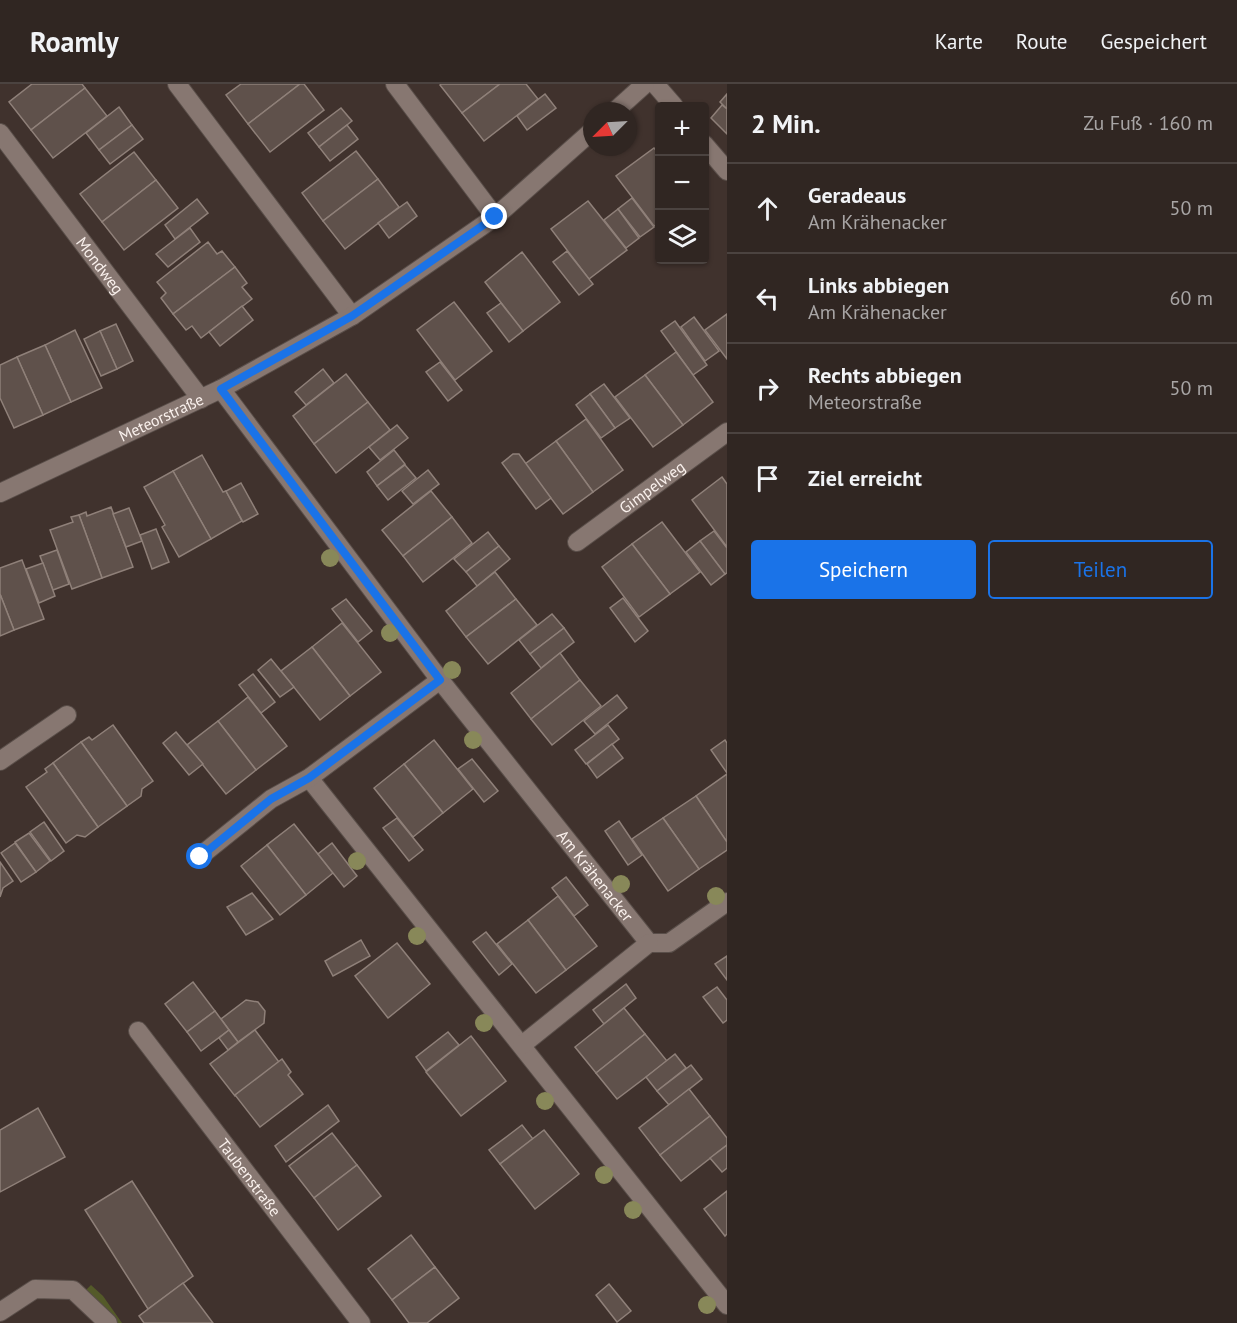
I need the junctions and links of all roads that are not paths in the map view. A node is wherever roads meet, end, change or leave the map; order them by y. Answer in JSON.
{"nodes":[{"id":1,"x":177,"y":84,"type":"edge"},
{"id":2,"x":394,"y":84,"type":"edge"},
{"id":3,"x":645,"y":84,"type":"edge"},
{"id":4,"x":656,"y":84,"type":"edge"},
{"id":5,"x":625,"y":91,"type":"edge"},
{"id":6,"x":671,"y":102,"type":"edge"},
{"id":7,"x":0,"y":133,"type":"edge"},
{"id":8,"x":583,"y":139,"type":"edge"},
{"id":9,"x":709,"y":149,"type":"edge"},
{"id":10,"x":727,"y":171,"type":"edge"},
{"id":11,"x":495,"y":217,"type":"junction"},
{"id":12,"x":352,"y":316,"type":"junction"},
{"id":13,"x":221,"y":389,"type":"junction"},
{"id":14,"x":201,"y":399,"type":"junction"},
{"id":15,"x":727,"y":432,"type":"edge"},
{"id":16,"x":0,"y":493,"type":"edge"},
{"id":17,"x":577,"y":542,"type":"dead end"},
{"id":18,"x":440,"y":680,"type":"junction"},
{"id":19,"x":67,"y":715,"type":"dead end"},
{"id":20,"x":0,"y":761,"type":"edge"},
{"id":21,"x":309,"y":778,"type":"junction"},
{"id":22,"x":200,"y":857,"type":"dead end"},
{"id":23,"x":727,"y":902,"type":"edge"},
{"id":24,"x":649,"y":943,"type":"junction"},
{"id":25,"x":138,"y":1031,"type":"dead end"},
{"id":26,"x":522,"y":1045,"type":"junction"},
{"id":27,"x":727,"y":1305,"type":"edge"},
{"id":28,"x":0,"y":1312,"type":"edge"},
{"id":29,"x":108,"y":1323,"type":"edge"},
{"id":30,"x":361,"y":1323,"type":"edge"}],
"edges":[{"from":1,"to":12,"type":"street"},
{"from":2,"to":11,"type":"street"},
{"from":3,"to":5,"type":"street"},
{"from":4,"to":6,"type":"street"},
{"from":7,"to":14,"type":"street","name":"Mondweg"},
{"from":8,"to":11,"type":"street","name":"Meteorstraße"},
{"from":9,"to":10,"type":"street"},
{"from":11,"to":12,"type":"street","name":"Meteorstraße"},
{"from":12,"to":13,"type":"street","name":"Meteorstraße"},
{"from":13,"to":14,"type":"street","name":"Meteorstraße"},
{"from":13,"to":18,"type":"street","name":"Am Krähenacker"},
{"from":14,"to":16,"type":"street","name":"Meteorstraße"},
{"from":15,"to":17,"type":"street","name":"Gimpelweg"},
{"from":18,"to":21,"type":"street"},
{"from":18,"to":24,"type":"street","name":"Am Krähenacker"},
{"from":19,"to":20,"type":"street"},
{"from":21,"to":22,"type":"street"},
{"from":21,"to":26,"type":"street"},
{"from":23,"to":24,"type":"street"},
{"from":24,"to":26,"type":"street"},
{"from":25,"to":30,"type":"street","name":"Taubenstraße"},
{"from":26,"to":27,"type":"street"},
{"from":28,"to":29,"type":"street"}]}
